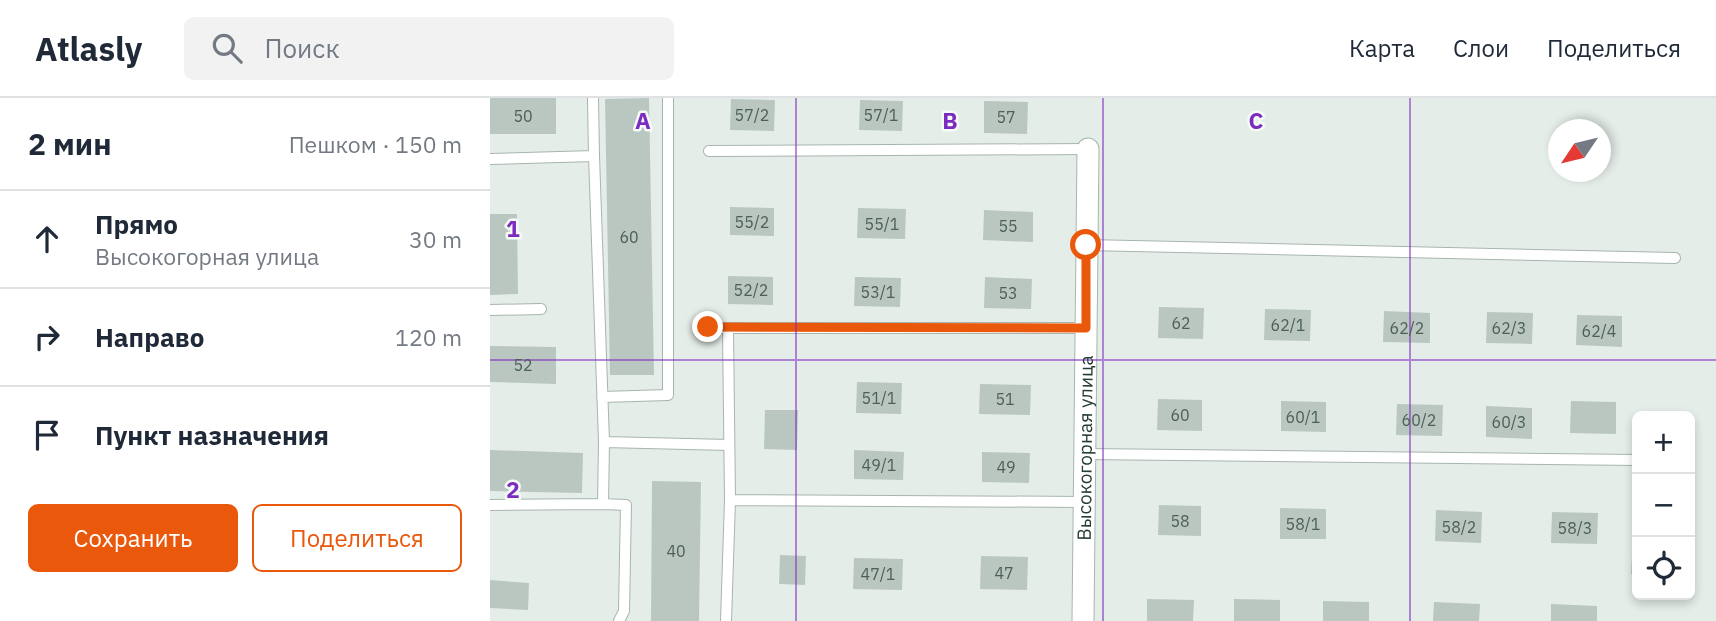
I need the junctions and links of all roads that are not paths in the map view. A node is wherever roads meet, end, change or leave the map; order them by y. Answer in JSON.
{"nodes":[{"id":1,"x":593,"y":98,"type":"edge"},
{"id":2,"x":668,"y":98,"type":"edge"},
{"id":3,"x":1087,"y":149,"type":"joint"},
{"id":4,"x":709,"y":151,"type":"dead end"},
{"id":5,"x":594,"y":156,"type":"junction"},
{"id":6,"x":490,"y":159,"type":"edge"},
{"id":7,"x":1086,"y":245,"type":"junction"},
{"id":8,"x":1675,"y":258,"type":"dead end"},
{"id":9,"x":541,"y":309,"type":"dead end"},
{"id":10,"x":490,"y":310,"type":"edge"},
{"id":11,"x":708,"y":327,"type":"dead end"},
{"id":12,"x":729,"y":328,"type":"junction"},
{"id":13,"x":1086,"y":328,"type":"junction"},
{"id":14,"x":603,"y":397,"type":"junction"},
{"id":15,"x":604,"y":442,"type":"junction"},
{"id":16,"x":729,"y":445,"type":"junction"},
{"id":17,"x":1084,"y":454,"type":"junction"},
{"id":18,"x":1632,"y":460,"type":"edge"},
{"id":19,"x":730,"y":500,"type":"junction"},
{"id":20,"x":1084,"y":502,"type":"junction"},
{"id":21,"x":603,"y":504,"type":"junction"},
{"id":22,"x":490,"y":505,"type":"edge"},
{"id":23,"x":619,"y":621,"type":"edge"},
{"id":24,"x":726,"y":621,"type":"edge"},
{"id":25,"x":1083,"y":621,"type":"edge"}],
"edges":[{"from":1,"to":5,"type":"lane"},
{"from":2,"to":14,"type":"lane"},
{"from":3,"to":4,"type":"lane"},
{"from":3,"to":7,"type":"street","name":"Высокогорная улица"},
{"from":5,"to":6,"type":"lane"},
{"from":5,"to":14,"type":"lane"},
{"from":7,"to":8,"type":"lane"},
{"from":7,"to":13,"type":"street","name":"Высокогорная улица"},
{"from":9,"to":10,"type":"lane"},
{"from":11,"to":12,"type":"lane"},
{"from":12,"to":13,"type":"lane"},
{"from":12,"to":16,"type":"lane"},
{"from":13,"to":17,"type":"street","name":"Высокогорная улица"},
{"from":14,"to":15,"type":"lane"},
{"from":15,"to":16,"type":"lane"},
{"from":15,"to":21,"type":"lane"},
{"from":16,"to":19,"type":"lane"},
{"from":17,"to":18,"type":"lane"},
{"from":17,"to":20,"type":"street","name":"Высокогорная улица"},
{"from":19,"to":20,"type":"lane"},
{"from":19,"to":24,"type":"lane"},
{"from":20,"to":25,"type":"street","name":"Высокогорная улица"},
{"from":21,"to":22,"type":"lane"},
{"from":21,"to":23,"type":"lane"}]}
